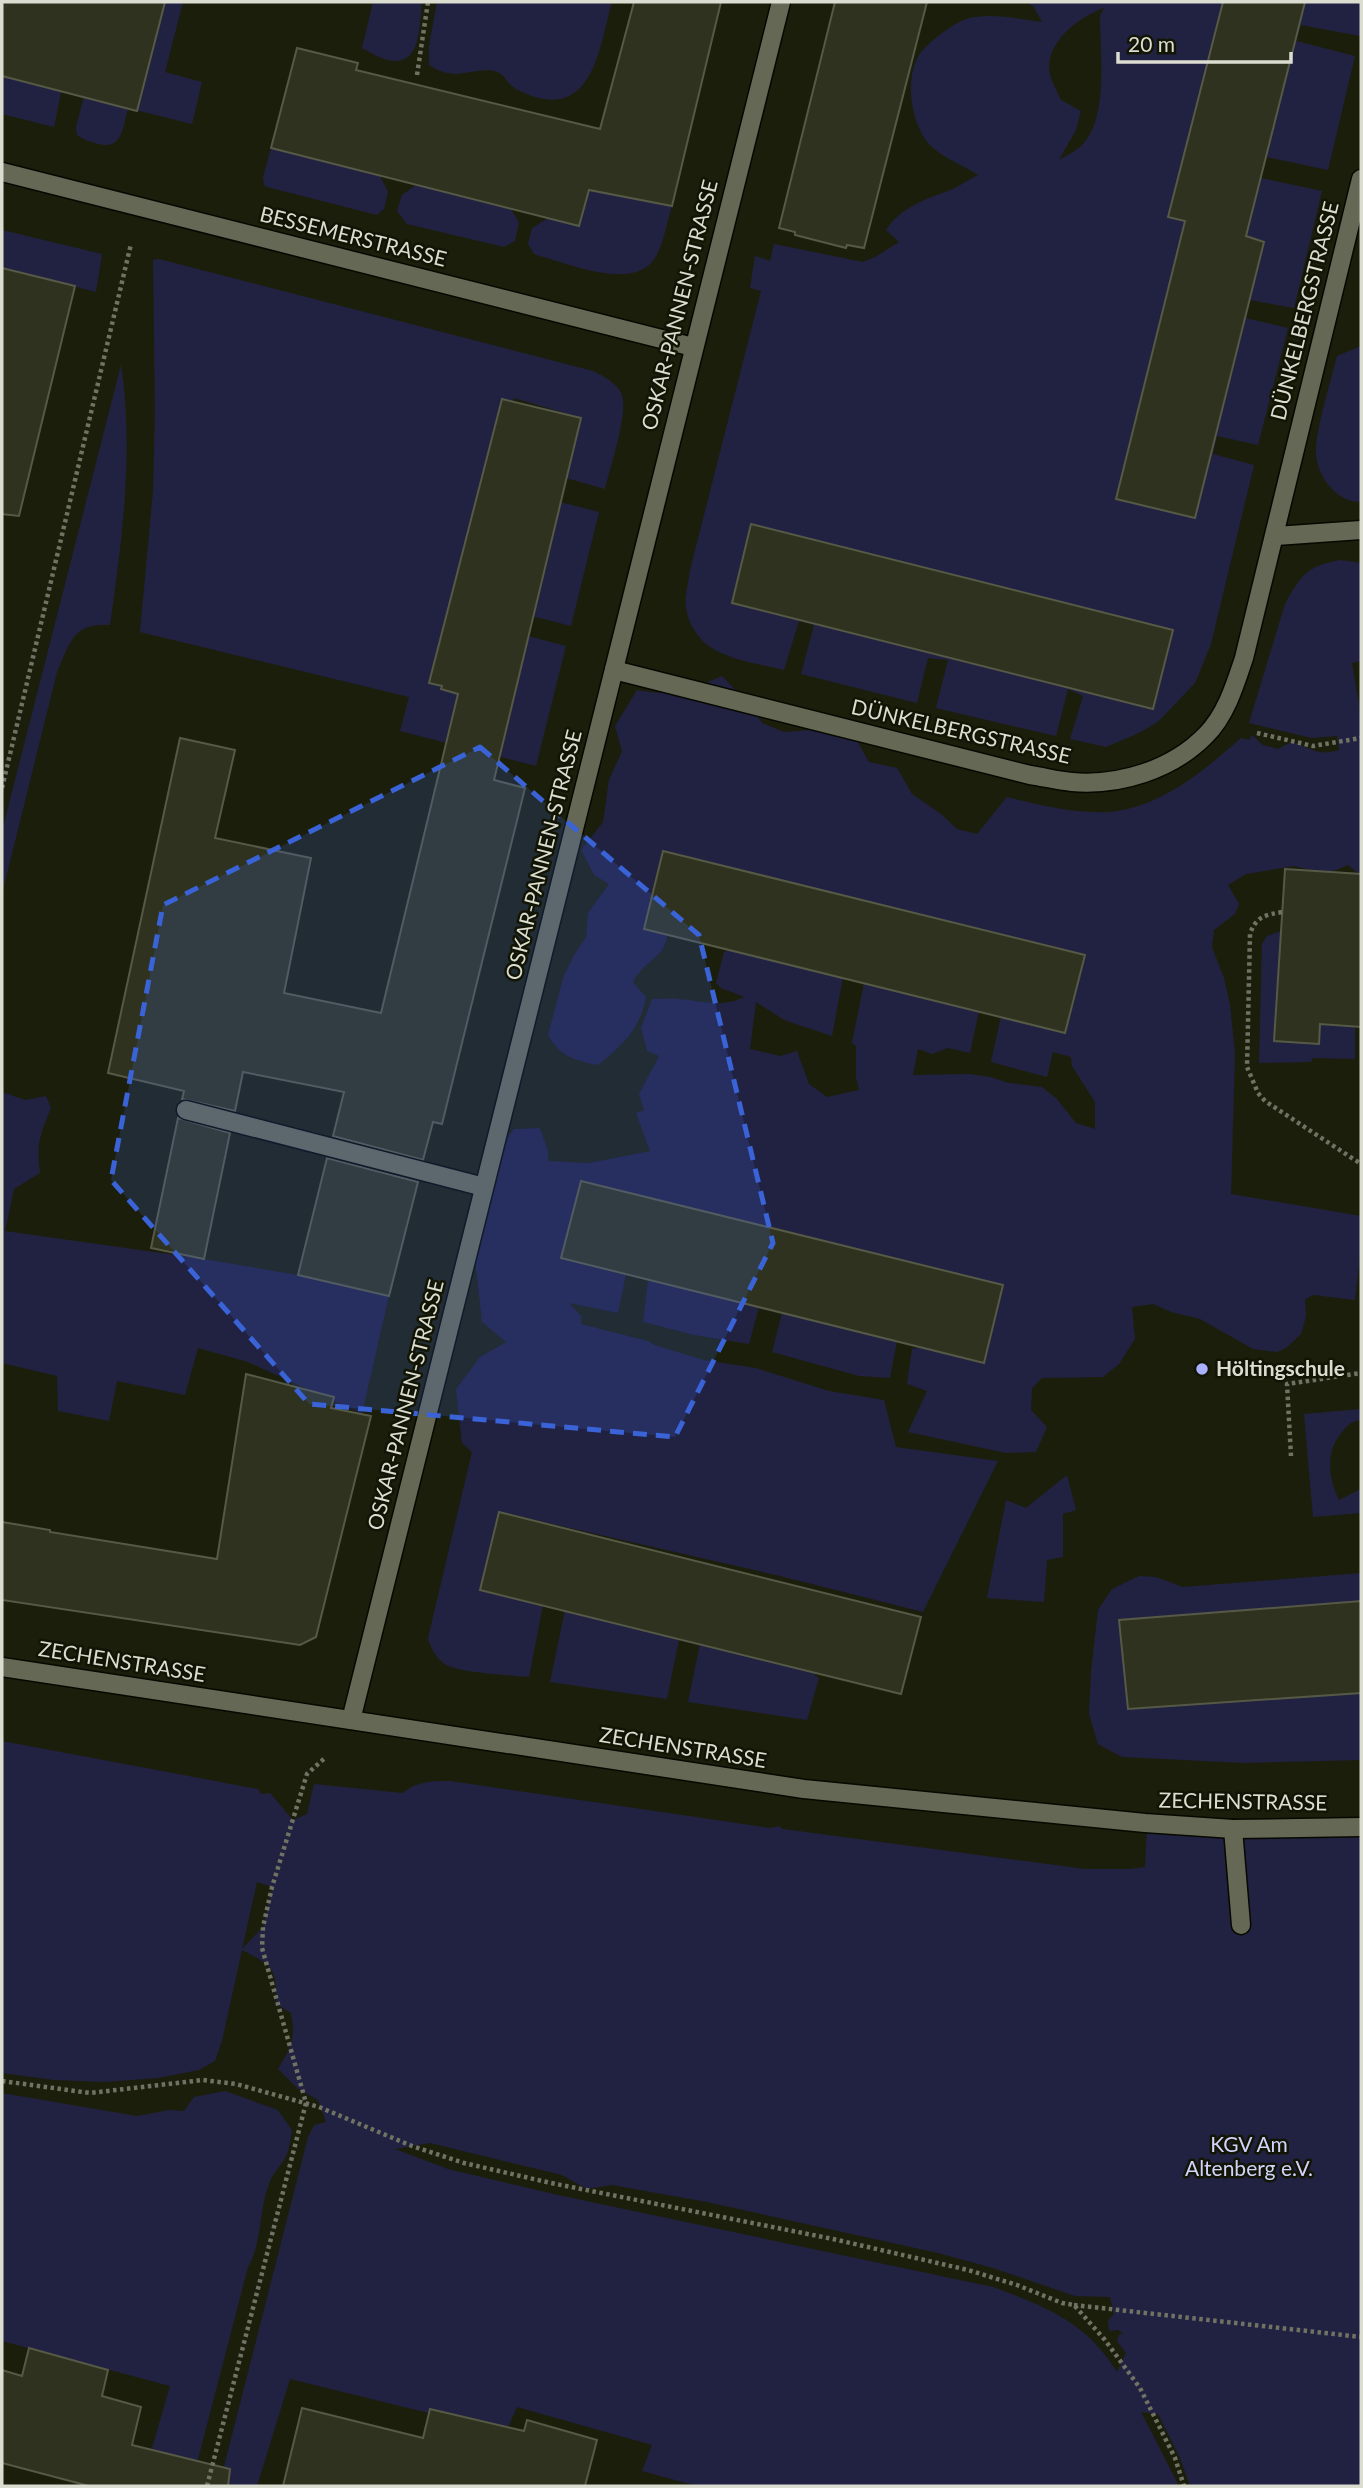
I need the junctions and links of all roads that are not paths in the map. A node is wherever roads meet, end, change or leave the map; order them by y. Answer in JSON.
{"nodes":[{"id":1,"x":780,"y":2,"type":"edge"},
{"id":2,"x":2,"y":172,"type":"edge"},
{"id":3,"x":1361,"y":179,"type":"edge"},
{"id":4,"x":693,"y":347,"type":"junction"},
{"id":5,"x":1361,"y":530,"type":"edge"},
{"id":6,"x":1276,"y":536,"type":"junction"},
{"id":7,"x":614,"y":670,"type":"junction"},
{"id":8,"x":186,"y":1110,"type":"dead end"},
{"id":9,"x":484,"y":1187,"type":"junction"},
{"id":10,"x":2,"y":1667,"type":"edge"},
{"id":11,"x":351,"y":1720,"type":"junction"},
{"id":12,"x":1361,"y":1827,"type":"edge"},
{"id":13,"x":1233,"y":1829,"type":"junction"},
{"id":14,"x":1241,"y":1925,"type":"dead end"}],
"edges":[{"from":1,"to":4,"type":"street","name":"OSKAR-PANNEN-STRASSE"},
{"from":2,"to":4,"type":"street","name":"BESSEMERSTRASSE"},
{"from":3,"to":6,"type":"street","name":"DÜNKELBERGSTRASSE"},
{"from":4,"to":7,"type":"street","name":"OSKAR-PANNEN-STRASSE"},
{"from":5,"to":6,"type":"street"},
{"from":6,"to":7,"type":"street","name":"DÜNKELBERGSTRASSE"},
{"from":7,"to":9,"type":"street","name":"OSKAR-PANNEN-STRASSE"},
{"from":8,"to":9,"type":"street"},
{"from":9,"to":11,"type":"street","name":"OSKAR-PANNEN-STRASSE"},
{"from":10,"to":11,"type":"street","name":"ZECHENSTRASSE"},
{"from":11,"to":13,"type":"street","name":"ZECHENSTRASSE"},
{"from":12,"to":13,"type":"street","name":"ZECHENSTRASSE"},
{"from":13,"to":14,"type":"street"}]}
